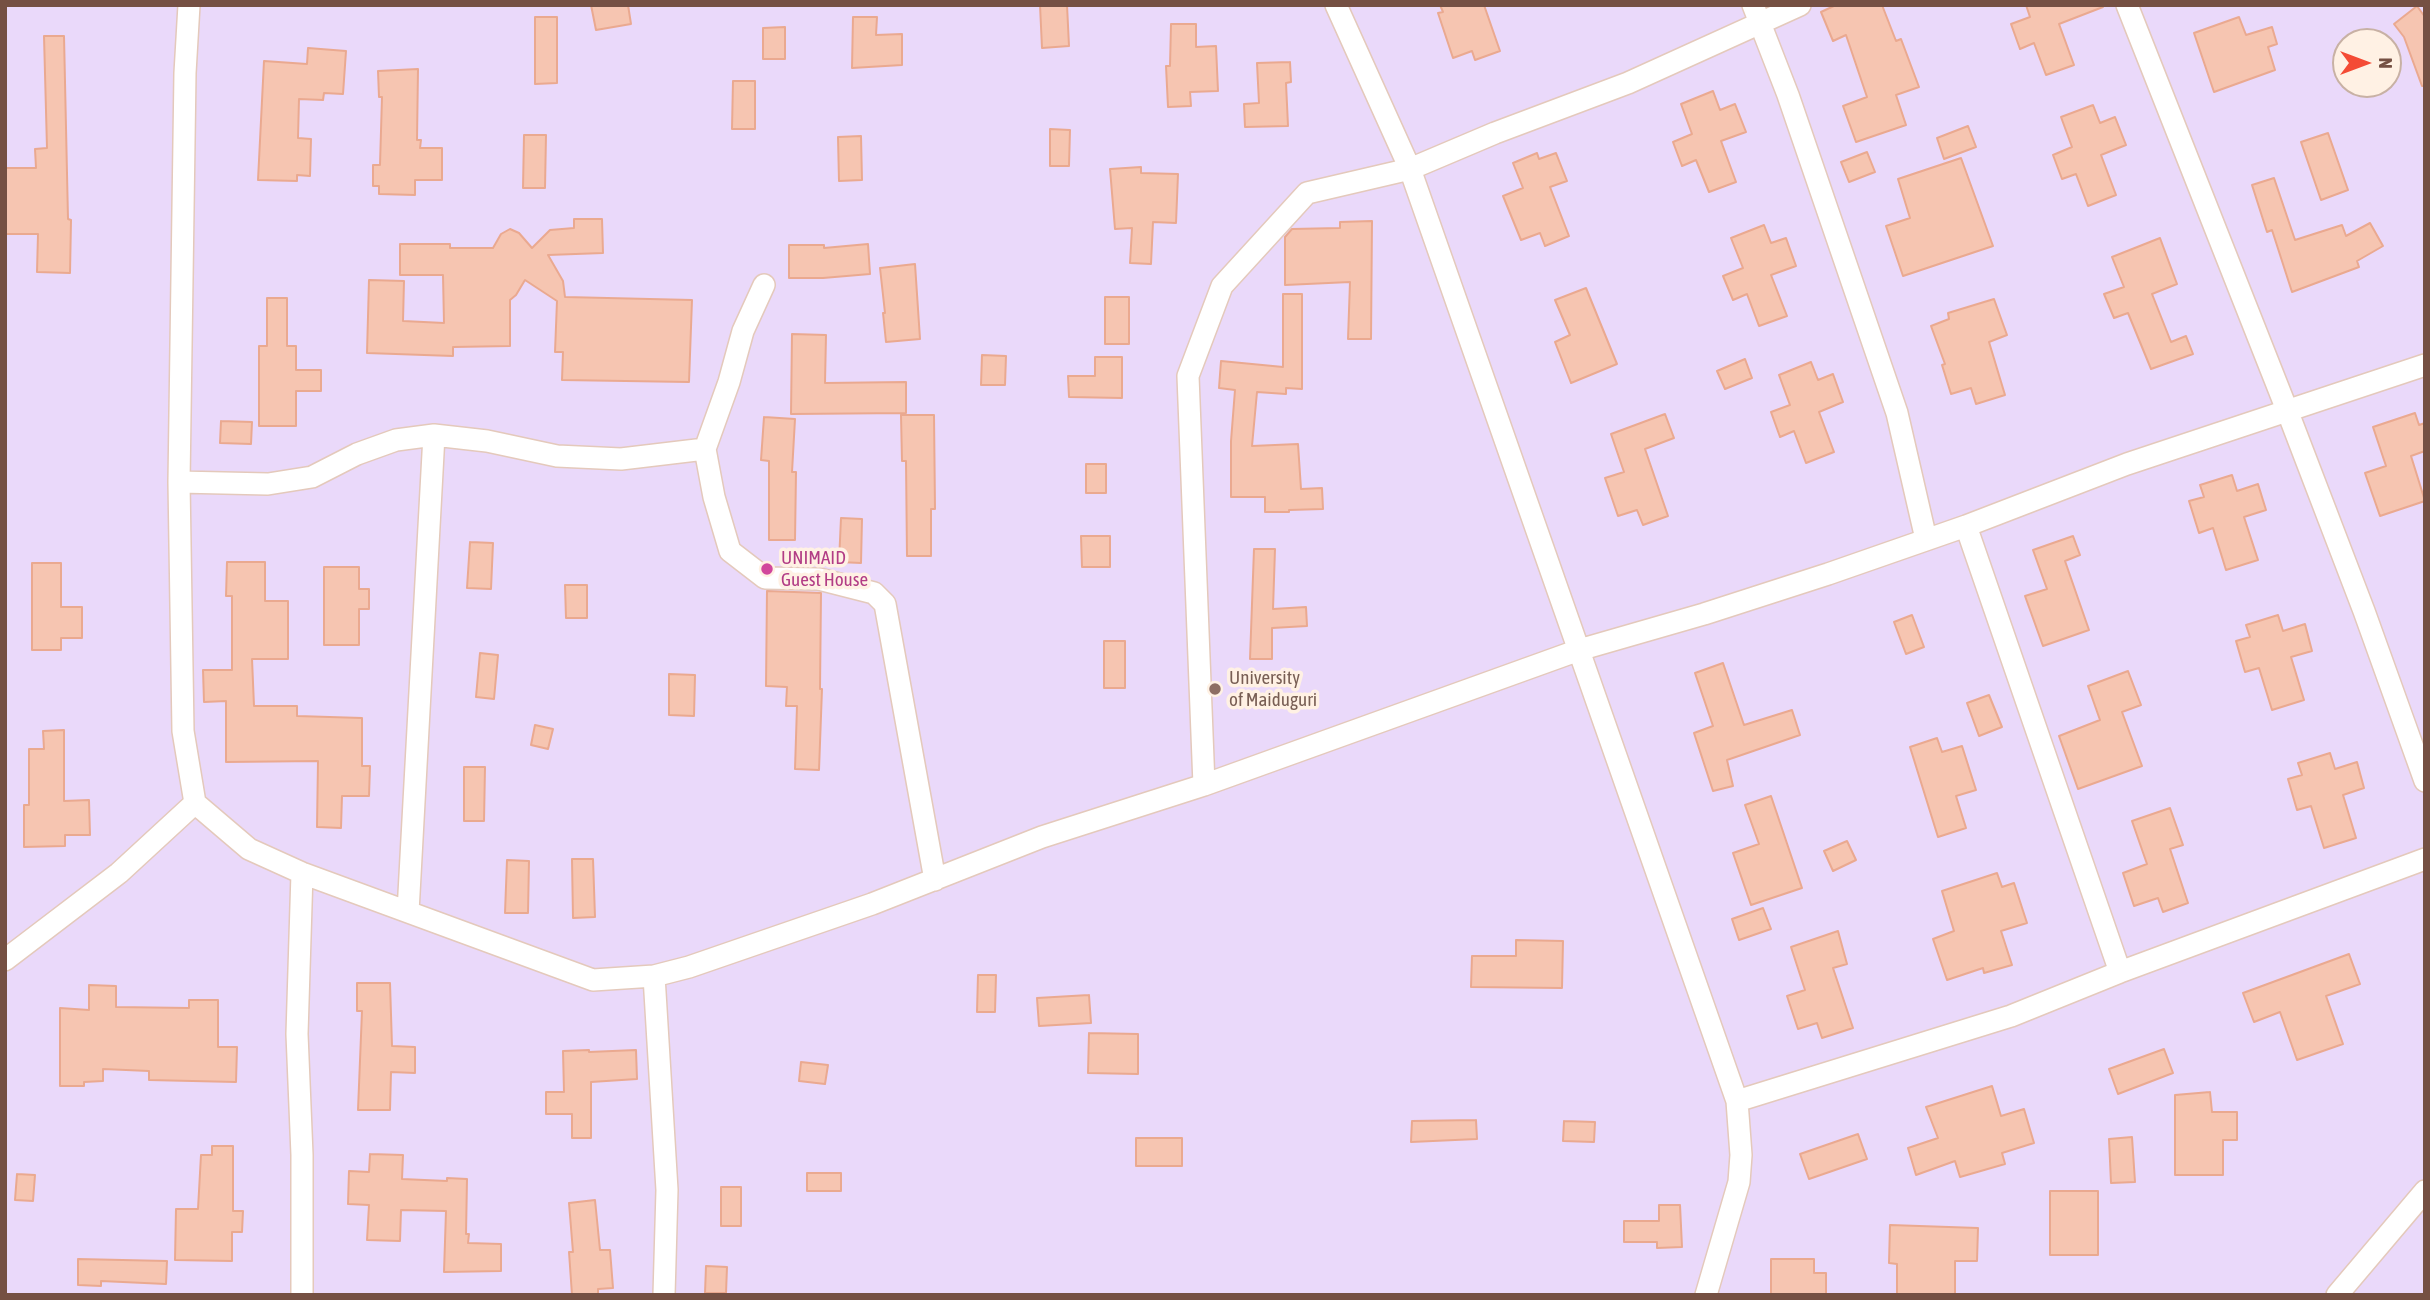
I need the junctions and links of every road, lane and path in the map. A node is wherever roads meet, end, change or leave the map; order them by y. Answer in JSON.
{"nodes":[{"id":1,"x":189,"y":5,"type":"edge"},
{"id":2,"x":1336,"y":5,"type":"edge"},
{"id":3,"x":1800,"y":5,"type":"edge"},
{"id":4,"x":2127,"y":5,"type":"edge"},
{"id":5,"x":1756,"y":14,"type":"edge"},
{"id":6,"x":1410,"y":169,"type":"junction"},
{"id":7,"x":764,"y":285,"type":"dead end"},
{"id":8,"x":2425,"y":365,"type":"edge"},
{"id":9,"x":2287,"y":410,"type":"junction"},
{"id":10,"x":434,"y":435,"type":"junction"},
{"id":11,"x":705,"y":449,"type":"junction"},
{"id":12,"x":179,"y":482,"type":"junction"},
{"id":13,"x":1966,"y":526,"type":"junction"},
{"id":14,"x":1926,"y":539,"type":"junction"},
{"id":15,"x":1579,"y":650,"type":"junction"},
{"id":16,"x":2425,"y":781,"type":"edge"},
{"id":17,"x":1205,"y":785,"type":"junction"},
{"id":18,"x":195,"y":803,"type":"junction"},
{"id":19,"x":2425,"y":859,"type":"edge"},
{"id":20,"x":302,"y":873,"type":"junction"},
{"id":21,"x":935,"y":880,"type":"junction"},
{"id":22,"x":408,"y":912,"type":"junction"},
{"id":23,"x":5,"y":960,"type":"edge"},
{"id":24,"x":2120,"y":972,"type":"junction"},
{"id":25,"x":654,"y":976,"type":"junction"},
{"id":26,"x":1737,"y":1101,"type":"junction"},
{"id":27,"x":2425,"y":1191,"type":"edge"},
{"id":28,"x":2343,"y":1293,"type":"edge"},
{"id":29,"x":302,"y":1295,"type":"edge"},
{"id":30,"x":664,"y":1295,"type":"edge"},
{"id":31,"x":1706,"y":1295,"type":"edge"}],
"edges":[{"from":1,"to":12,"type":"street"},
{"from":2,"to":6,"type":"street"},
{"from":3,"to":5,"type":"street"},
{"from":4,"to":9,"type":"street"},
{"from":5,"to":6,"type":"street"},
{"from":5,"to":14,"type":"street"},
{"from":6,"to":15,"type":"street"},
{"from":6,"to":17,"type":"street"},
{"from":7,"to":11,"type":"street"},
{"from":8,"to":9,"type":"street"},
{"from":9,"to":13,"type":"street"},
{"from":9,"to":16,"type":"street"},
{"from":10,"to":11,"type":"street"},
{"from":10,"to":12,"type":"street"},
{"from":10,"to":22,"type":"street"},
{"from":11,"to":21,"type":"street"},
{"from":12,"to":18,"type":"street"},
{"from":13,"to":14,"type":"street"},
{"from":13,"to":24,"type":"street"},
{"from":14,"to":15,"type":"street"},
{"from":15,"to":17,"type":"street"},
{"from":15,"to":26,"type":"street"},
{"from":17,"to":21,"type":"street"},
{"from":18,"to":20,"type":"street"},
{"from":18,"to":23,"type":"street"},
{"from":19,"to":24,"type":"street"},
{"from":20,"to":22,"type":"street"},
{"from":20,"to":29,"type":"street"},
{"from":21,"to":25,"type":"street"},
{"from":22,"to":25,"type":"street"},
{"from":24,"to":26,"type":"street"},
{"from":25,"to":30,"type":"street"},
{"from":26,"to":31,"type":"street"},
{"from":27,"to":28,"type":"street"}]}
